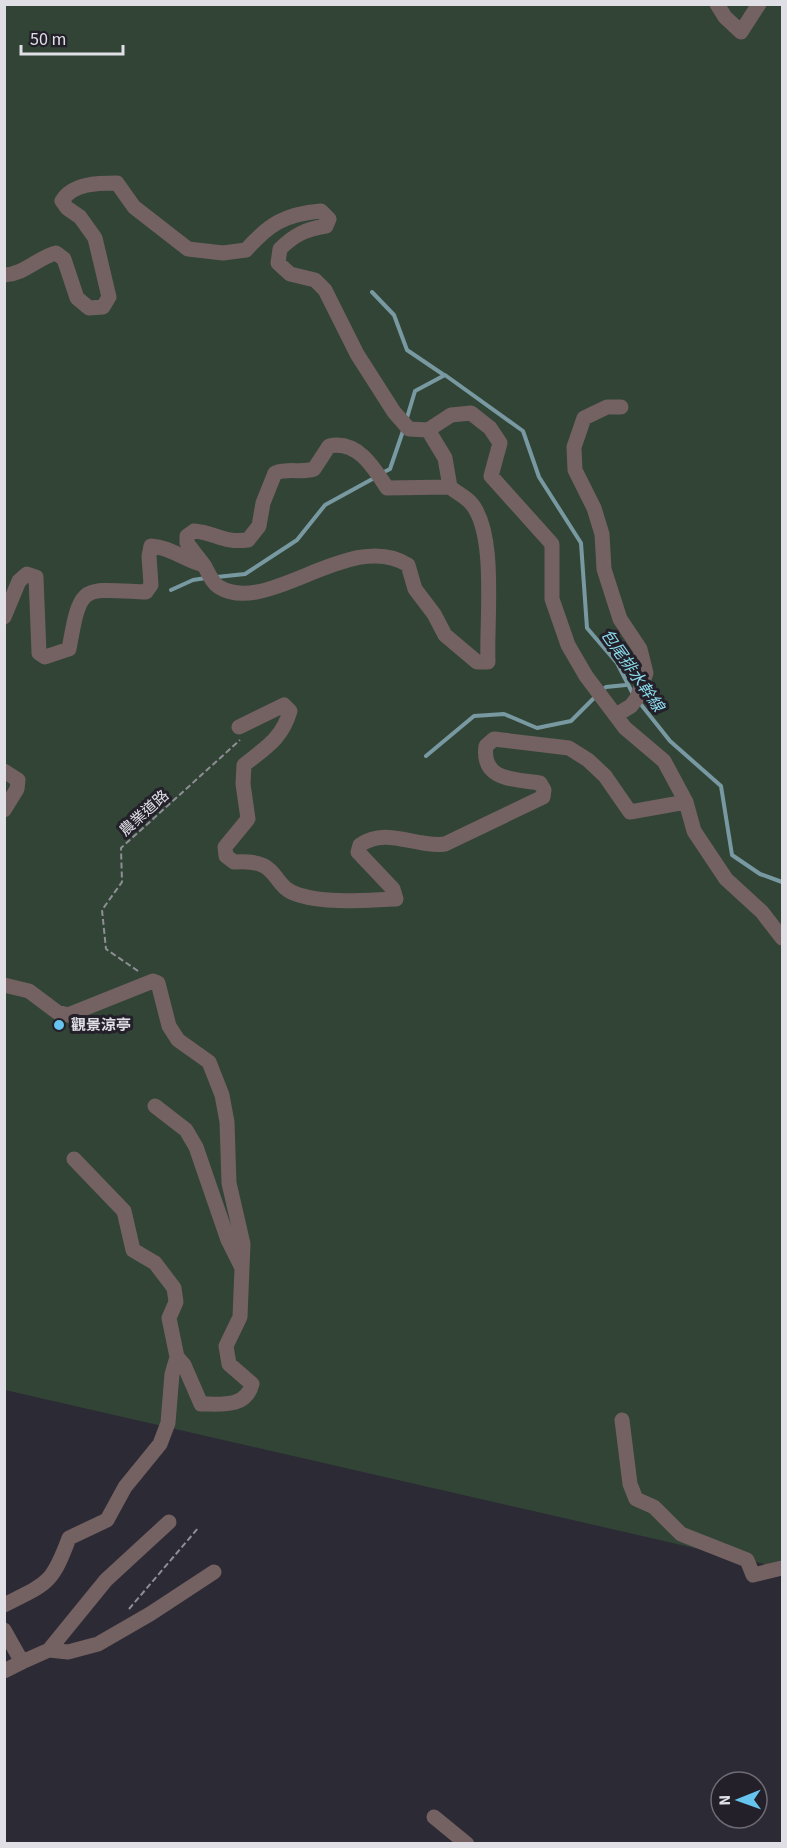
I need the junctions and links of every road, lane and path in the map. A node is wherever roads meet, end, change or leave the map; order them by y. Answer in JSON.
{"nodes":[{"id":1,"x":717,"y":4,"type":"edge"},
{"id":2,"x":759,"y":4,"type":"edge"},
{"id":3,"x":4,"y":275,"type":"edge"},
{"id":4,"x":621,"y":407,"type":"dead end"},
{"id":5,"x":428,"y":430,"type":"junction"},
{"id":6,"x":450,"y":487,"type":"junction"},
{"id":7,"x":204,"y":565,"type":"junction"},
{"id":8,"x":4,"y":617,"type":"edge"},
{"id":9,"x":616,"y":716,"type":"junction"},
{"id":10,"x":240,"y":733,"type":"joint"},
{"id":11,"x":4,"y":771,"type":"edge"},
{"id":12,"x":686,"y":802,"type":"junction"},
{"id":13,"x":4,"y":810,"type":"edge"},
{"id":14,"x":783,"y":938,"type":"edge"},
{"id":15,"x":153,"y":981,"type":"junction"},
{"id":16,"x":4,"y":985,"type":"edge"},
{"id":17,"x":155,"y":1106,"type":"dead end"},
{"id":18,"x":74,"y":1160,"type":"dead end"},
{"id":19,"x":242,"y":1269,"type":"junction"},
{"id":20,"x":177,"y":1358,"type":"junction"},
{"id":21,"x":622,"y":1420,"type":"dead end"},
{"id":22,"x":169,"y":1522,"type":"dead end"},
{"id":23,"x":199,"y":1527,"type":"dead end"},
{"id":24,"x":783,"y":1568,"type":"edge"},
{"id":25,"x":214,"y":1572,"type":"dead end"},
{"id":26,"x":4,"y":1605,"type":"edge"},
{"id":27,"x":122,"y":1628,"type":"junction"},
{"id":28,"x":4,"y":1630,"type":"edge"},
{"id":29,"x":50,"y":1650,"type":"junction"},
{"id":30,"x":22,"y":1662,"type":"junction"},
{"id":31,"x":4,"y":1671,"type":"edge"},
{"id":32,"x":434,"y":1816,"type":"dead end"},
{"id":33,"x":467,"y":1844,"type":"edge"}],
"edges":[{"from":1,"to":2,"type":"lane"},
{"from":3,"to":5,"type":"lane"},
{"from":4,"to":9,"type":"lane"},
{"from":5,"to":6,"type":"lane"},
{"from":5,"to":9,"type":"lane"},
{"from":6,"to":7,"type":"lane"},
{"from":6,"to":7,"type":"lane"},
{"from":7,"to":8,"type":"lane"},
{"from":9,"to":12,"type":"lane"},
{"from":10,"to":12,"type":"lane"},
{"from":10,"to":15,"type":"path","name":"農業道路"},
{"from":11,"to":13,"type":"lane"},
{"from":12,"to":14,"type":"lane"},
{"from":15,"to":16,"type":"lane"},
{"from":15,"to":19,"type":"lane"},
{"from":17,"to":19,"type":"lane"},
{"from":18,"to":20,"type":"lane"},
{"from":19,"to":20,"type":"lane"},
{"from":20,"to":26,"type":"lane"},
{"from":21,"to":24,"type":"lane"},
{"from":22,"to":29,"type":"lane"},
{"from":23,"to":27,"type":"path"},
{"from":25,"to":27,"type":"lane"},
{"from":27,"to":29,"type":"lane"},
{"from":28,"to":30,"type":"lane"},
{"from":29,"to":30,"type":"lane"},
{"from":30,"to":31,"type":"lane"},
{"from":32,"to":33,"type":"lane"}]}
